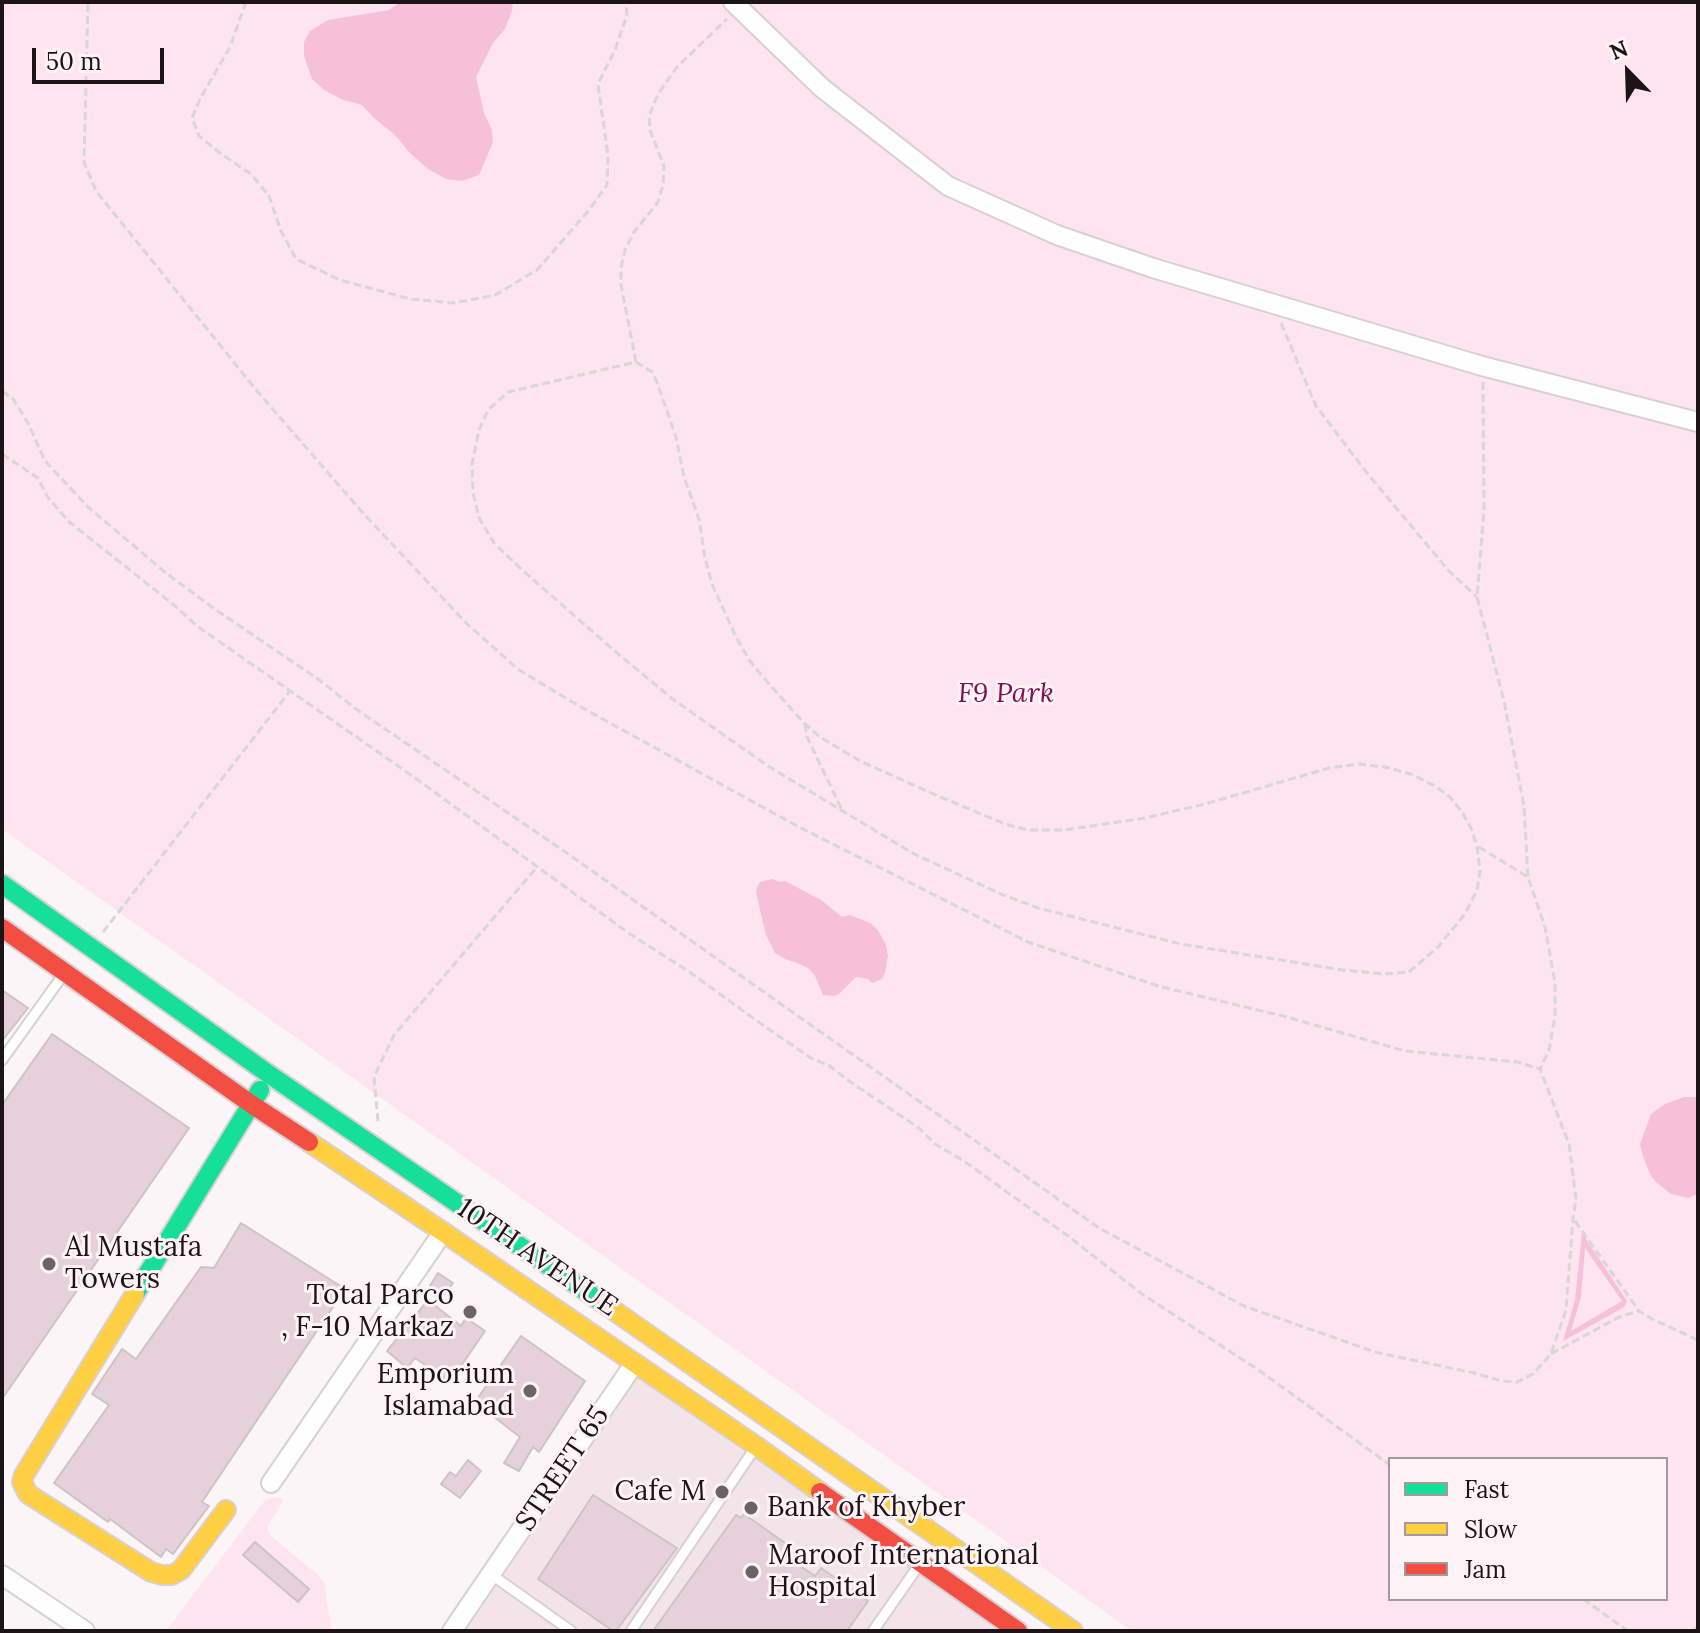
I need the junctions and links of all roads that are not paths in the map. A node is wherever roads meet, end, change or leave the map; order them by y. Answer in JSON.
{"nodes":[{"id":1,"x":735,"y":5,"type":"edge"},
{"id":2,"x":1698,"y":422,"type":"edge"},
{"id":3,"x":2,"y":884,"type":"edge"},
{"id":4,"x":2,"y":928,"type":"edge"},
{"id":5,"x":65,"y":973,"type":"junction"},
{"id":6,"x":2,"y":1060,"type":"edge"},
{"id":7,"x":270,"y":1075,"type":"junction"},
{"id":8,"x":251,"y":1104,"type":"junction"},
{"id":9,"x":443,"y":1232,"type":"junction"},
{"id":10,"x":634,"y":1364,"type":"junction"},
{"id":11,"x":756,"y":1446,"type":"junction"},
{"id":12,"x":841,"y":1470,"type":"junction"},
{"id":13,"x":271,"y":1483,"type":"dead end"},
{"id":14,"x":825,"y":1496,"type":"junction"},
{"id":15,"x":226,"y":1510,"type":"dead end"},
{"id":16,"x":920,"y":1564,"type":"junction"},
{"id":17,"x":2,"y":1575,"type":"edge"},
{"id":18,"x":492,"y":1575,"type":"junction"},
{"id":19,"x":85,"y":1631,"type":"edge"},
{"id":20,"x":452,"y":1631,"type":"edge"},
{"id":21,"x":571,"y":1631,"type":"edge"},
{"id":22,"x":631,"y":1631,"type":"edge"},
{"id":23,"x":873,"y":1631,"type":"edge"},
{"id":24,"x":1018,"y":1631,"type":"edge"},
{"id":25,"x":1073,"y":1631,"type":"edge"}],
"edges":[{"from":1,"to":2,"type":"street"},
{"from":3,"to":7,"type":"main road","name":"10TH AVENUE"},
{"from":4,"to":5,"type":"main road","name":"10TH AVENUE"},
{"from":5,"to":6,"type":"lane"},
{"from":5,"to":8,"type":"main road","name":"10TH AVENUE"},
{"from":7,"to":8,"type":"main road"},
{"from":7,"to":12,"type":"main road","name":"10TH AVENUE"},
{"from":8,"to":9,"type":"main road","name":"10TH AVENUE"},
{"from":8,"to":15,"type":"main road"},
{"from":9,"to":10,"type":"main road","name":"10TH AVENUE"},
{"from":9,"to":13,"type":"street"},
{"from":10,"to":11,"type":"main road","name":"10TH AVENUE"},
{"from":10,"to":18,"type":"street","name":"STREET 65"},
{"from":11,"to":14,"type":"main road","name":"10TH AVENUE"},
{"from":11,"to":22,"type":"lane"},
{"from":12,"to":14,"type":"main road"},
{"from":12,"to":25,"type":"main road","name":"10TH AVENUE"},
{"from":14,"to":16,"type":"main road","name":"10TH AVENUE"},
{"from":16,"to":23,"type":"lane"},
{"from":16,"to":24,"type":"main road","name":"10TH AVENUE"},
{"from":17,"to":19,"type":"street"},
{"from":18,"to":20,"type":"street","name":"STREET 65"},
{"from":18,"to":21,"type":"lane"}]}
